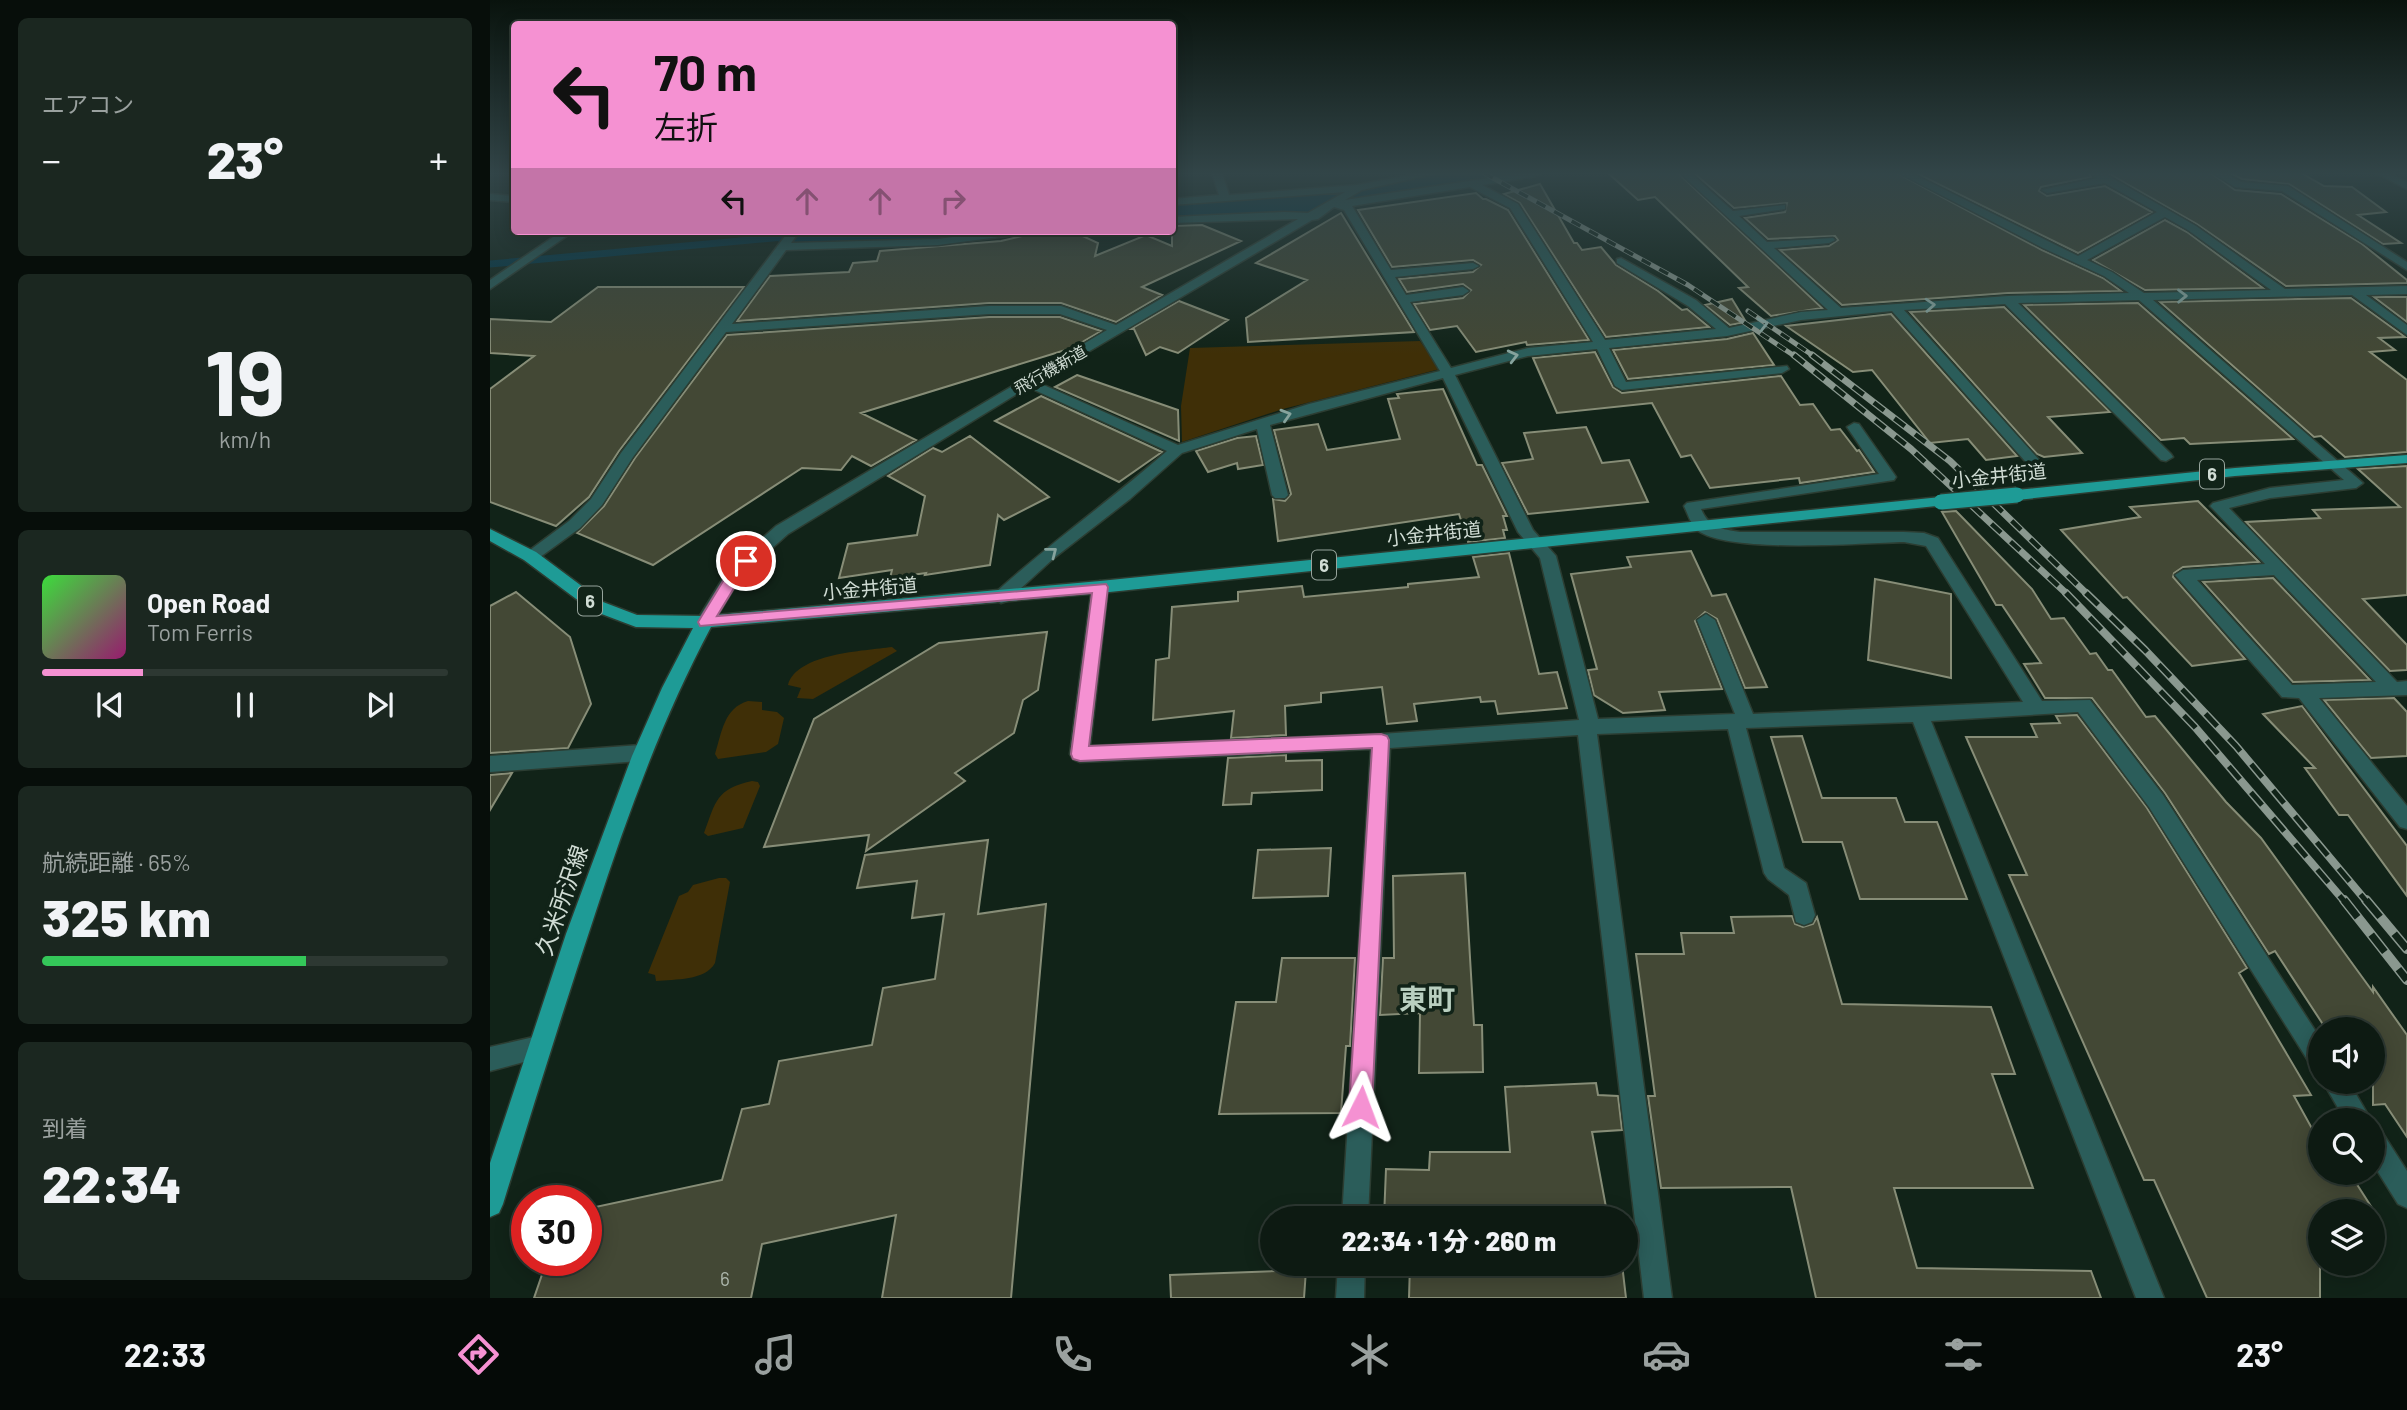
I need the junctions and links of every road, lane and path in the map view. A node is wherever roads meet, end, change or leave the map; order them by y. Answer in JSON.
{"nodes":[{"id":1,"x":1285,"y":234,"type":"edge"},
{"id":2,"x":1363,"y":234,"type":"edge"},
{"id":3,"x":1531,"y":234,"type":"edge"},
{"id":4,"x":1755,"y":234,"type":"edge"},
{"id":5,"x":2024,"y":234,"type":"edge"},
{"id":6,"x":2127,"y":234,"type":"edge"},
{"id":7,"x":2197,"y":234,"type":"edge"},
{"id":8,"x":2355,"y":234,"type":"edge"},
{"id":9,"x":563,"y":235,"type":"edge"},
{"id":10,"x":991,"y":235,"type":"edge"},
{"id":11,"x":790,"y":238,"type":"edge"},
{"id":12,"x":1829,"y":240,"type":"dead end"},
{"id":13,"x":1768,"y":245,"type":"junction"},
{"id":14,"x":1621,"y":261,"type":"dead end"},
{"id":15,"x":2078,"y":261,"type":"junction"},
{"id":16,"x":1472,"y":266,"type":"dead end"},
{"id":17,"x":2407,"y":267,"type":"edge"},
{"id":18,"x":1388,"y":274,"type":"junction"},
{"id":19,"x":490,"y":285,"type":"edge"},
{"id":20,"x":2407,"y":290,"type":"edge"},
{"id":21,"x":2354,"y":291,"type":"junction"},
{"id":22,"x":1463,"y":292,"type":"dead end"},
{"id":23,"x":2284,"y":293,"type":"junction"},
{"id":24,"x":2141,"y":296,"type":"junction"},
{"id":25,"x":1403,"y":299,"type":"junction"},
{"id":26,"x":2008,"y":300,"type":"junction"},
{"id":27,"x":1895,"y":307,"type":"junction"},
{"id":28,"x":1837,"y":311,"type":"junction"},
{"id":29,"x":723,"y":328,"type":"junction"},
{"id":30,"x":1118,"y":330,"type":"junction"},
{"id":31,"x":2407,"y":331,"type":"edge"},
{"id":32,"x":1727,"y":332,"type":"junction"},
{"id":33,"x":1602,"y":346,"type":"junction"},
{"id":34,"x":1782,"y":369,"type":"dead end"},
{"id":35,"x":1447,"y":372,"type":"junction"},
{"id":36,"x":1027,"y":382,"type":"junction"},
{"id":37,"x":1262,"y":422,"type":"junction"},
{"id":38,"x":1854,"y":427,"type":"dead end"},
{"id":39,"x":1177,"y":450,"type":"junction"},
{"id":40,"x":2166,"y":457,"type":"dead end"},
{"id":41,"x":2407,"y":459,"type":"edge"},
{"id":42,"x":2335,"y":463,"type":"junction"},
{"id":43,"x":2037,"y":466,"type":"dead end"},
{"id":44,"x":1280,"y":495,"type":"dead end"},
{"id":45,"x":1703,"y":526,"type":"junction"},
{"id":46,"x":490,"y":534,"type":"edge"},
{"id":47,"x":1536,"y":544,"type":"junction"},
{"id":48,"x":530,"y":556,"type":"junction"},
{"id":49,"x":2278,"y":569,"type":"junction"},
{"id":50,"x":1100,"y":587,"type":"junction"},
{"id":51,"x":1001,"y":597,"type":"junction"},
{"id":52,"x":1706,"y":620,"type":"dead end"},
{"id":53,"x":705,"y":622,"type":"junction"},
{"id":54,"x":2403,"y":690,"type":"edge"},
{"id":55,"x":2296,"y":692,"type":"junction"},
{"id":56,"x":2037,"y":708,"type":"junction"},
{"id":57,"x":1919,"y":715,"type":"junction"},
{"id":58,"x":1741,"y":721,"type":"junction"},
{"id":59,"x":1588,"y":727,"type":"junction"},
{"id":60,"x":1381,"y":740,"type":"junction"},
{"id":61,"x":640,"y":753,"type":"junction"},
{"id":62,"x":490,"y":764,"type":"edge"},
{"id":63,"x":2407,"y":821,"type":"edge"},
{"id":64,"x":1804,"y":915,"type":"dead end"},
{"id":65,"x":2308,"y":1040,"type":"edge"},
{"id":66,"x":538,"y":1048,"type":"junction"},
{"id":67,"x":490,"y":1059,"type":"edge"},
{"id":68,"x":2385,"y":1160,"type":"edge"},
{"id":69,"x":2407,"y":1195,"type":"edge"},
{"id":70,"x":490,"y":1204,"type":"edge"},
{"id":71,"x":1356,"y":1206,"type":"edge"},
{"id":72,"x":1351,"y":1276,"type":"edge"},
{"id":73,"x":1350,"y":1298,"type":"edge"},
{"id":74,"x":1658,"y":1298,"type":"edge"},
{"id":75,"x":2150,"y":1298,"type":"edge"}],
"edges":[{"from":1,"to":30,"type":"street","name":"飛行機新道"},
{"from":2,"to":18,"type":"street"},
{"from":3,"to":33,"type":"street"},
{"from":4,"to":13,"type":"street"},
{"from":5,"to":15,"type":"street"},
{"from":6,"to":15,"type":"street"},
{"from":7,"to":23,"type":"street"},
{"from":8,"to":17,"type":"street"},
{"from":9,"to":19,"type":"street"},
{"from":10,"to":11,"type":"street"},
{"from":11,"to":29,"type":"street"},
{"from":12,"to":13,"type":"street"},
{"from":13,"to":28,"type":"street"},
{"from":14,"to":32,"type":"street"},
{"from":15,"to":24,"type":"street"},
{"from":16,"to":18,"type":"street"},
{"from":18,"to":25,"type":"street"},
{"from":20,"to":21,"type":"street"},
{"from":21,"to":23,"type":"street"},
{"from":21,"to":31,"type":"street"},
{"from":22,"to":25,"type":"street"},
{"from":24,"to":23,"type":"street","one_way":true},
{"from":24,"to":26,"type":"street"},
{"from":24,"to":42,"type":"street"},
{"from":25,"to":35,"type":"street"},
{"from":27,"to":26,"type":"street","one_way":true},
{"from":26,"to":40,"type":"street"},
{"from":27,"to":28,"type":"street"},
{"from":27,"to":43,"type":"street"},
{"from":32,"to":28,"type":"street","one_way":true},
{"from":29,"to":30,"type":"street"},
{"from":29,"to":48,"type":"street"},
{"from":30,"to":36,"type":"street","name":"飛行機新道"},
{"from":32,"to":33,"type":"street"},
{"from":33,"to":34,"type":"street"},
{"from":35,"to":33,"type":"street","one_way":true},
{"from":37,"to":35,"type":"street","one_way":true},
{"from":35,"to":47,"type":"street"},
{"from":36,"to":39,"type":"street"},
{"from":36,"to":53,"type":"street","name":"飛行機新道"},
{"from":37,"to":39,"type":"street"},
{"from":37,"to":44,"type":"street"},
{"from":38,"to":45,"type":"street"},
{"from":51,"to":39,"type":"street","one_way":true},
{"from":41,"to":42,"type":"main road","name":"小金井街道","number":"6"},
{"from":42,"to":45,"type":"main road","name":"小金井街道","number":"6","bridge":true},
{"from":42,"to":49,"type":"street"},
{"from":45,"to":47,"type":"main road","name":"小金井街道","number":"6"},
{"from":45,"to":56,"type":"street"},
{"from":46,"to":48,"type":"main road","name":"小金井街道","number":"6"},
{"from":47,"to":50,"type":"main road","name":"小金井街道","number":"6"},
{"from":47,"to":59,"type":"street"},
{"from":48,"to":53,"type":"main road","name":"小金井街道","number":"6"},
{"from":49,"to":54,"type":"street"},
{"from":49,"to":55,"type":"street"},
{"from":50,"to":51,"type":"main road","name":"小金井街道","number":"6"},
{"from":50,"to":60,"type":"street"},
{"from":51,"to":53,"type":"main road","name":"小金井街道","number":"6"},
{"from":52,"to":58,"type":"street"},
{"from":53,"to":61,"type":"main road","name":"久米所沢線"},
{"from":54,"to":55,"type":"street"},
{"from":55,"to":63,"type":"street"},
{"from":56,"to":57,"type":"street"},
{"from":56,"to":65,"type":"street"},
{"from":57,"to":58,"type":"street"},
{"from":57,"to":75,"type":"street"},
{"from":58,"to":59,"type":"street"},
{"from":58,"to":64,"type":"street"},
{"from":59,"to":60,"type":"street"},
{"from":59,"to":74,"type":"street"},
{"from":60,"to":71,"type":"street"},
{"from":61,"to":62,"type":"street"},
{"from":61,"to":66,"type":"main road","name":"久米所沢線"},
{"from":66,"to":67,"type":"street"},
{"from":66,"to":70,"type":"main road","name":"久米所沢線"},
{"from":68,"to":69,"type":"street"},
{"from":72,"to":73,"type":"street"}]}
